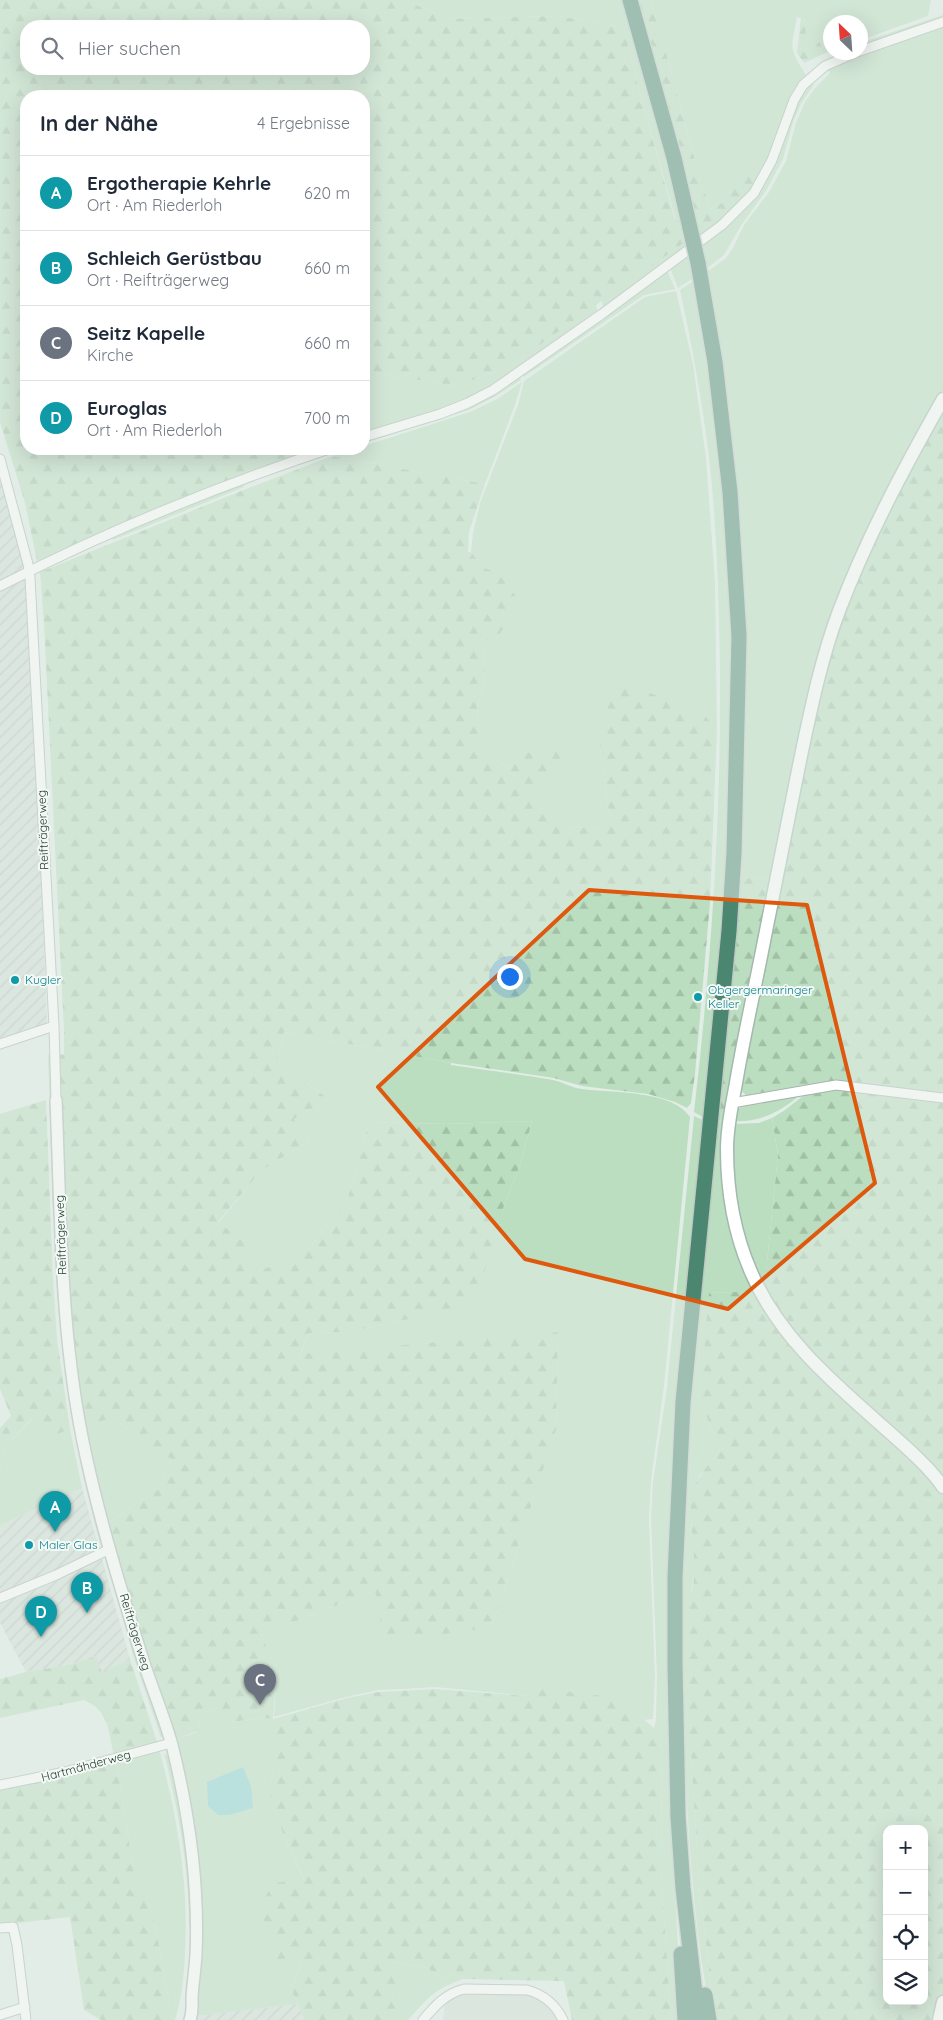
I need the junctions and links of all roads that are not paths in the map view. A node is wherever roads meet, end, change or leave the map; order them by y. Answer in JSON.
{"nodes":[{"id":1,"x":630,"y":0,"type":"edge"},
{"id":2,"x":943,"y":22,"type":"edge"},
{"id":3,"x":868,"y":48,"type":"edge"},
{"id":4,"x":839,"y":60,"type":"edge"},
{"id":5,"x":943,"y":399,"type":"edge"},
{"id":6,"x":370,"y":435,"type":"edge"},
{"id":7,"x":312,"y":455,"type":"edge"},
{"id":8,"x":0,"y":459,"type":"edge"},
{"id":9,"x":33,"y":568,"type":"junction"},
{"id":10,"x":0,"y":586,"type":"edge"},
{"id":11,"x":54,"y":1026,"type":"junction"},
{"id":12,"x":0,"y":1044,"type":"edge"},
{"id":13,"x":943,"y":1098,"type":"edge"},
{"id":14,"x":56,"y":1100,"type":"joint"},
{"id":15,"x":732,"y":1104,"type":"junction"},
{"id":16,"x":943,"y":1487,"type":"edge"},
{"id":17,"x":110,"y":1549,"type":"junction"},
{"id":18,"x":0,"y":1598,"type":"edge"},
{"id":19,"x":171,"y":1743,"type":"junction"},
{"id":20,"x":0,"y":1785,"type":"edge"},
{"id":21,"x":682,"y":1888,"type":"junction"},
{"id":22,"x":0,"y":1928,"type":"edge"},
{"id":23,"x":192,"y":1999,"type":"junction"},
{"id":24,"x":943,"y":2002,"type":"edge"},
{"id":25,"x":25,"y":2006,"type":"junction"},
{"id":26,"x":0,"y":2015,"type":"edge"},
{"id":27,"x":26,"y":2020,"type":"edge"},
{"id":28,"x":183,"y":2020,"type":"edge"},
{"id":29,"x":190,"y":2020,"type":"edge"},
{"id":30,"x":422,"y":2020,"type":"edge"},
{"id":31,"x":563,"y":2020,"type":"edge"},
{"id":32,"x":685,"y":2020,"type":"edge"},
{"id":33,"x":698,"y":2020,"type":"edge"},
{"id":34,"x":710,"y":2020,"type":"edge"},
{"id":35,"x":939,"y":2020,"type":"edge"}],
"edges":[{"from":1,"to":21,"type":"highway","bridge":true},
{"from":2,"to":3,"type":"street"},
{"from":4,"to":6,"type":"street"},
{"from":5,"to":15,"type":"main road"},
{"from":7,"to":9,"type":"street"},
{"from":8,"to":9,"type":"street","name":"Reifträgerweg"},
{"from":9,"to":10,"type":"street"},
{"from":9,"to":11,"type":"street","name":"Reifträgerweg"},
{"from":11,"to":12,"type":"street"},
{"from":11,"to":14,"type":"street","name":"Reifträgerweg"},
{"from":13,"to":15,"type":"street"},
{"from":14,"to":17,"type":"street","name":"Reifträgerweg"},
{"from":15,"to":16,"type":"main road"},
{"from":17,"to":18,"type":"street"},
{"from":17,"to":19,"type":"street","name":"Reifträgerweg"},
{"from":19,"to":20,"type":"street","name":"Hartmähderweg"},
{"from":19,"to":23,"type":"street","name":"Reifträgerweg"},
{"from":21,"to":32,"type":"highway"},
{"from":21,"to":33,"type":"highway"},
{"from":21,"to":34,"type":"highway"},
{"from":22,"to":25,"type":"street"},
{"from":23,"to":28,"type":"street","name":"Reifträgerweg"},
{"from":23,"to":29,"type":"street","name":"Reifträgerweg"},
{"from":24,"to":35,"type":"main road"},
{"from":25,"to":26,"type":"street"},
{"from":25,"to":27,"type":"street"},
{"from":30,"to":31,"type":"street"}]}
